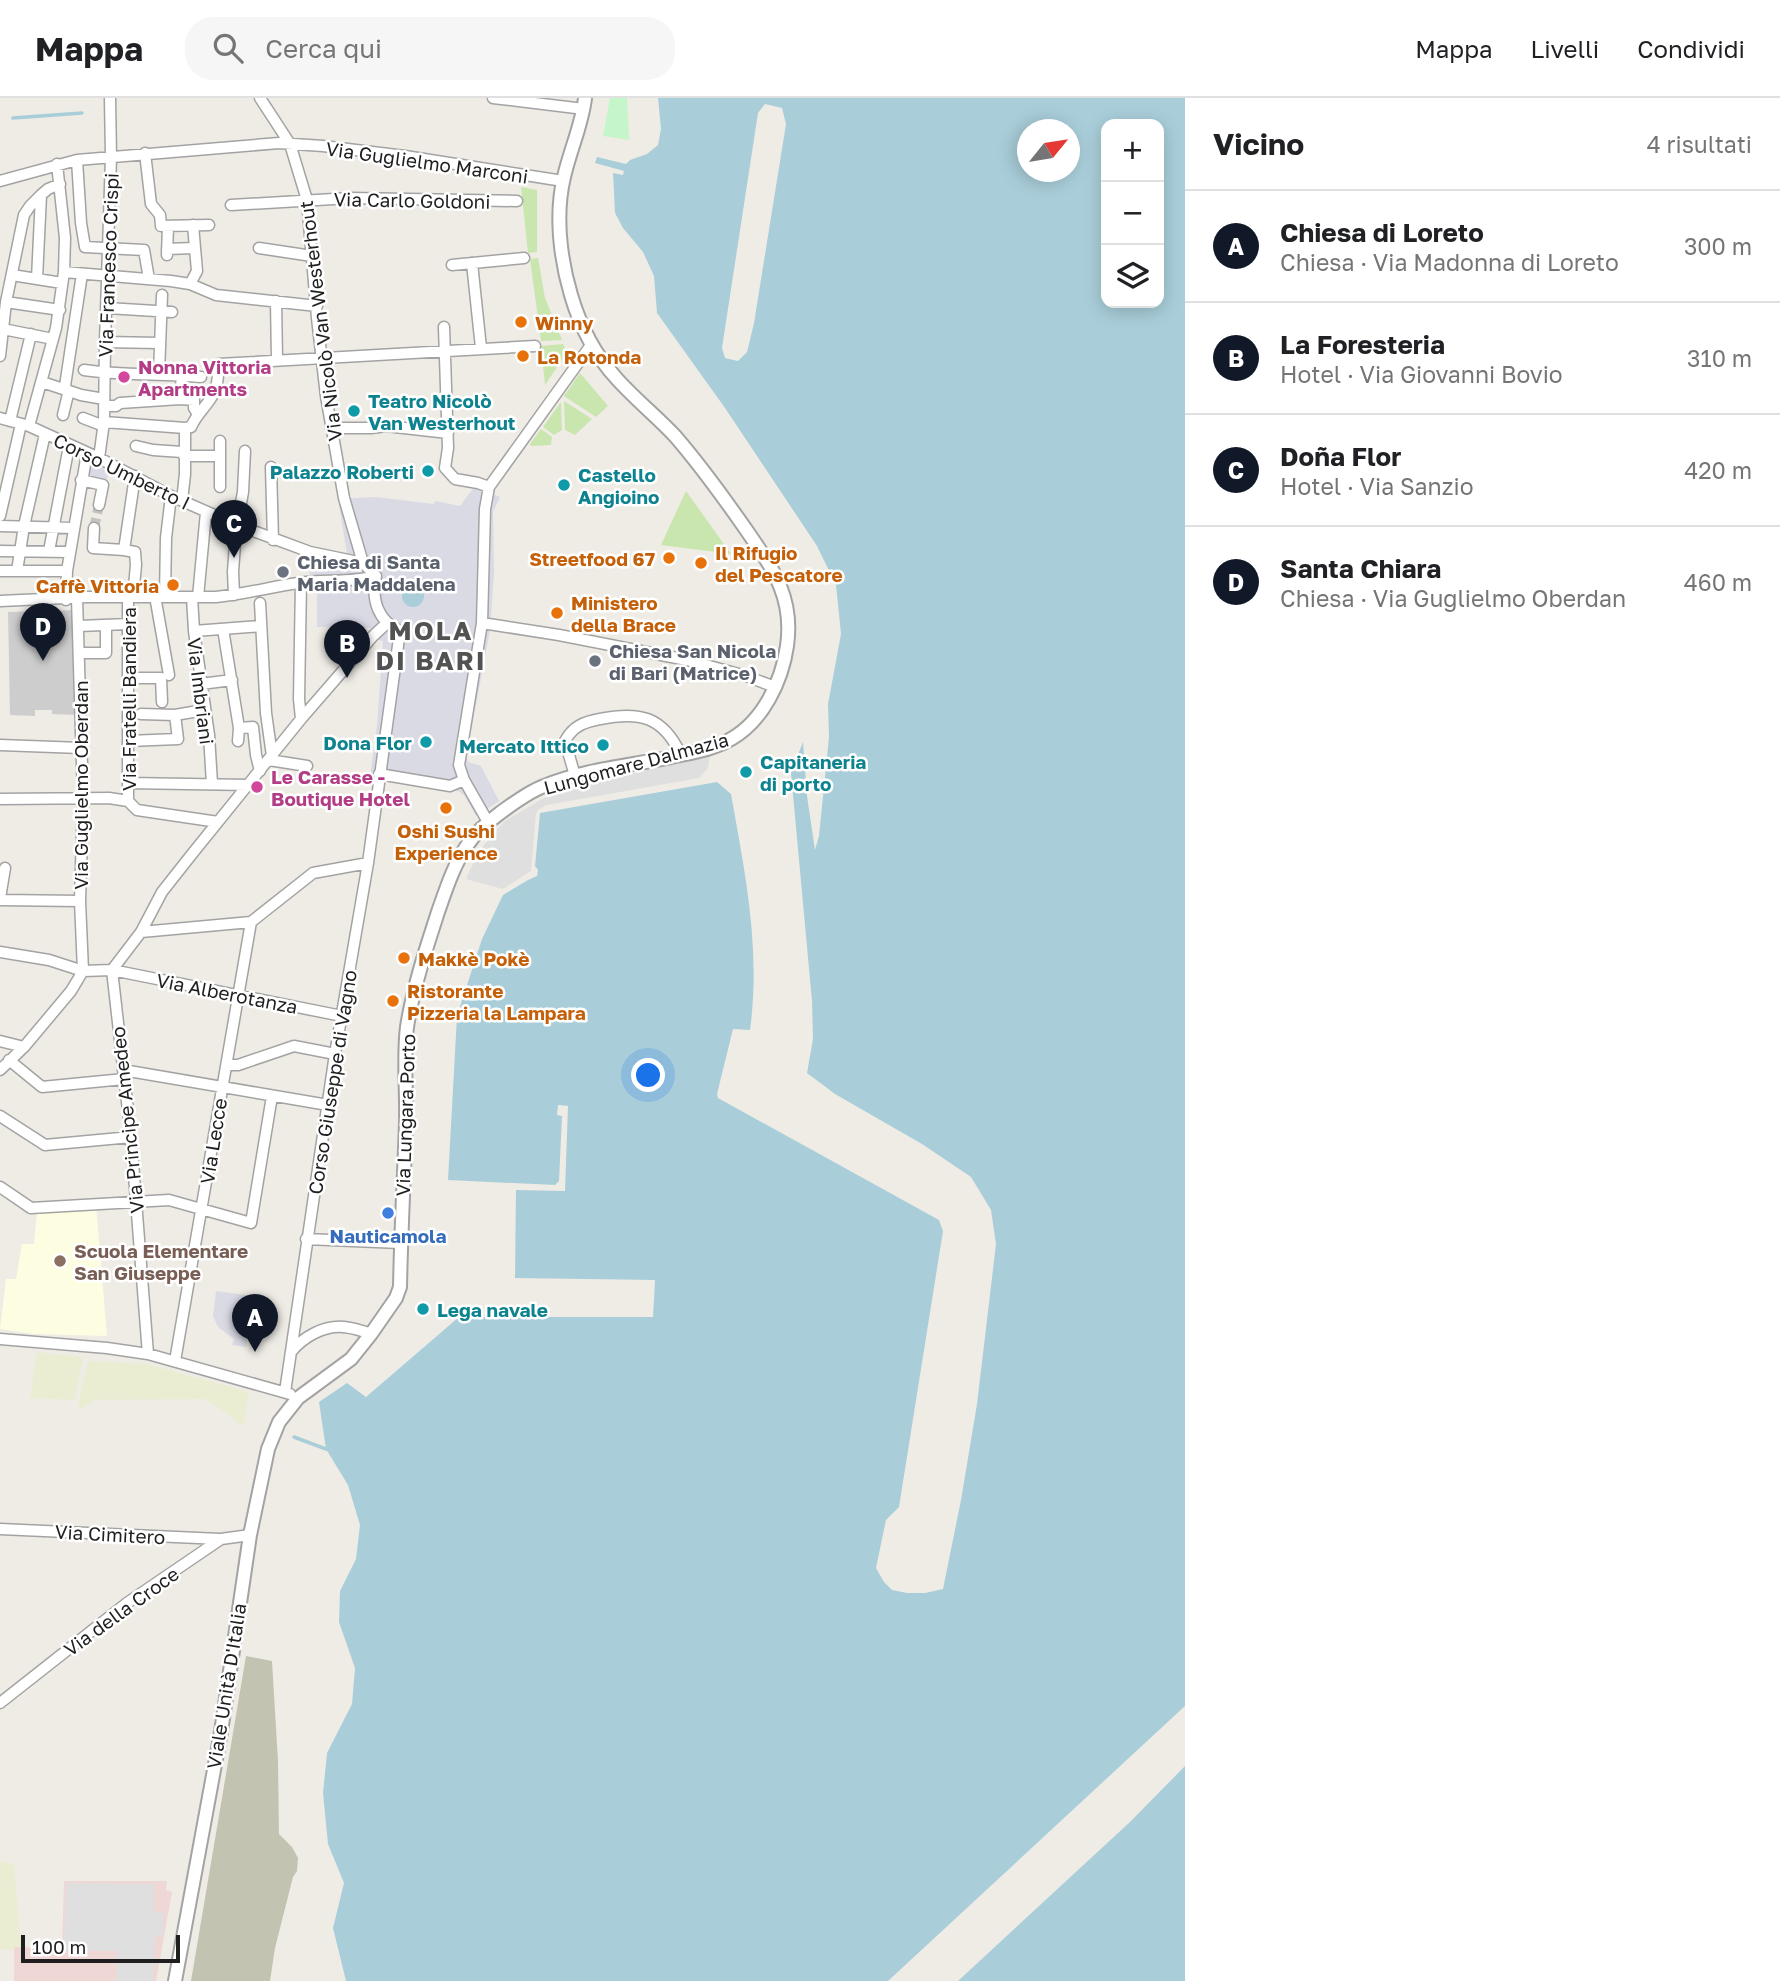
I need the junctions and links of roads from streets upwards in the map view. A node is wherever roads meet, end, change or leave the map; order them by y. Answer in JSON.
{"nodes":[{"id":1,"x":110,"y":98,"type":"edge"},
{"id":2,"x":493,"y":98,"type":"edge"},
{"id":3,"x":262,"y":99,"type":"edge"},
{"id":4,"x":584,"y":104,"type":"edge"},
{"id":5,"x":290,"y":144,"type":"junction"},
{"id":6,"x":145,"y":153,"type":"junction"},
{"id":7,"x":111,"y":157,"type":"junction"},
{"id":8,"x":77,"y":160,"type":"junction"},
{"id":9,"x":57,"y":164,"type":"junction"},
{"id":10,"x":0,"y":181,"type":"edge"},
{"id":11,"x":563,"y":181,"type":"junction"},
{"id":12,"x":60,"y":184,"type":"junction"},
{"id":13,"x":41,"y":195,"type":"junction"},
{"id":14,"x":307,"y":200,"type":"junction"},
{"id":15,"x":517,"y":201,"type":"dead end"},
{"id":16,"x":231,"y":205,"type":"dead end"},
{"id":17,"x":193,"y":225,"type":"junction"},
{"id":18,"x":209,"y":225,"type":"dead end"},
{"id":19,"x":168,"y":226,"type":"junction"},
{"id":20,"x":194,"y":248,"type":"junction"},
{"id":21,"x":259,"y":248,"type":"dead end"},
{"id":22,"x":109,"y":249,"type":"junction"},
{"id":23,"x":312,"y":256,"type":"junction"},
{"id":24,"x":524,"y":258,"type":"dead end"},
{"id":25,"x":472,"y":263,"type":"junction"},
{"id":26,"x":452,"y":265,"type":"dead end"},
{"id":27,"x":64,"y":272,"type":"junction"},
{"id":28,"x":82,"y":274,"type":"junction"},
{"id":29,"x":12,"y":275,"type":"junction"},
{"id":30,"x":108,"y":276,"type":"junction"},
{"id":31,"x":37,"y":279,"type":"junction"},
{"id":32,"x":149,"y":279,"type":"junction"},
{"id":33,"x":62,"y":283,"type":"junction"},
{"id":34,"x":190,"y":284,"type":"junction"},
{"id":35,"x":162,"y":295,"type":"dead end"},
{"id":36,"x":276,"y":301,"type":"junction"},
{"id":37,"x":6,"y":303,"type":"junction"},
{"id":38,"x":317,"y":306,"type":"junction"},
{"id":39,"x":107,"y":308,"type":"junction"},
{"id":40,"x":60,"y":310,"type":"junction"},
{"id":41,"x":166,"y":311,"type":"junction"},
{"id":42,"x":444,"y":327,"type":"dead end"},
{"id":43,"x":3,"y":329,"type":"junction"},
{"id":44,"x":31,"y":334,"type":"junction"},
{"id":45,"x":53,"y":339,"type":"junction"},
{"id":46,"x":105,"y":342,"type":"junction"},
{"id":47,"x":159,"y":343,"type":"junction"},
{"id":48,"x":591,"y":345,"type":"junction"},
{"id":49,"x":535,"y":346,"type":"dead end"},
{"id":50,"x":481,"y":348,"type":"junction"},
{"id":51,"x":1,"y":350,"type":"edge"},
{"id":52,"x":445,"y":350,"type":"junction"},
{"id":53,"x":322,"y":359,"type":"junction"},
{"id":54,"x":277,"y":360,"type":"junction"},
{"id":55,"x":85,"y":370,"type":"dead end"},
{"id":56,"x":104,"y":373,"type":"junction"},
{"id":57,"x":159,"y":373,"type":"junction"},
{"id":58,"x":182,"y":375,"type":"junction"},
{"id":59,"x":201,"y":377,"type":"dead end"},
{"id":60,"x":42,"y":382,"type":"junction"},
{"id":61,"x":66,"y":390,"type":"junction"},
{"id":62,"x":180,"y":399,"type":"junction"},
{"id":63,"x":104,"y":402,"type":"junction"},
{"id":64,"x":197,"y":414,"type":"junction"},
{"id":65,"x":63,"y":415,"type":"dead end"},
{"id":66,"x":83,"y":418,"type":"dead end"},
{"id":67,"x":5,"y":419,"type":"edge"},
{"id":68,"x":104,"y":424,"type":"junction"},
{"id":69,"x":25,"y":425,"type":"junction"},
{"id":70,"x":184,"y":428,"type":"junction"},
{"id":71,"x":331,"y":428,"type":"junction"},
{"id":72,"x":447,"y":433,"type":"junction"},
{"id":73,"x":45,"y":434,"type":"junction"},
{"id":74,"x":220,"y":441,"type":"dead end"},
{"id":75,"x":69,"y":446,"type":"junction"},
{"id":76,"x":136,"y":446,"type":"dead end"},
{"id":77,"x":245,"y":451,"type":"dead end"},
{"id":78,"x":87,"y":453,"type":"junction"},
{"id":79,"x":184,"y":456,"type":"junction"},
{"id":80,"x":220,"y":456,"type":"junction"},
{"id":81,"x":99,"y":458,"type":"junction"},
{"id":82,"x":271,"y":467,"type":"dead end"},
{"id":83,"x":135,"y":476,"type":"junction"},
{"id":84,"x":81,"y":480,"type":"junction"},
{"id":85,"x":220,"y":487,"type":"dead end"},
{"id":86,"x":489,"y":487,"type":"junction"},
{"id":87,"x":171,"y":496,"type":"junction"},
{"id":88,"x":182,"y":501,"type":"junction"},
{"id":89,"x":99,"y":505,"type":"tunnel mouth"},
{"id":90,"x":206,"y":512,"type":"junction"},
{"id":91,"x":0,"y":516,"type":"edge"},
{"id":92,"x":0,"y":526,"type":"edge"},
{"id":93,"x":24,"y":526,"type":"junction"},
{"id":94,"x":237,"y":526,"type":"junction"},
{"id":95,"x":54,"y":527,"type":"junction"},
{"id":96,"x":73,"y":528,"type":"junction"},
{"id":97,"x":94,"y":528,"type":"dead end"},
{"id":98,"x":273,"y":540,"type":"junction"},
{"id":99,"x":124,"y":550,"type":"junction"},
{"id":100,"x":0,"y":551,"type":"edge"},
{"id":101,"x":20,"y":551,"type":"junction"},
{"id":102,"x":49,"y":551,"type":"junction"},
{"id":103,"x":70,"y":552,"type":"junction"},
{"id":104,"x":363,"y":563,"type":"junction"},
{"id":105,"x":67,"y":570,"type":"junction"},
{"id":106,"x":0,"y":571,"type":"edge"},
{"id":107,"x":17,"y":571,"type":"junction"},
{"id":108,"x":376,"y":576,"type":"junction"},
{"id":109,"x":301,"y":582,"type":"junction"},
{"id":110,"x":234,"y":595,"type":"junction"},
{"id":111,"x":259,"y":595,"type":"junction"},
{"id":112,"x":160,"y":596,"type":"junction"},
{"id":113,"x":195,"y":597,"type":"junction"},
{"id":114,"x":78,"y":598,"type":"junction"},
{"id":115,"x":130,"y":598,"type":"junction"},
{"id":116,"x":66,"y":600,"type":"junction"},
{"id":117,"x":0,"y":601,"type":"edge"},
{"id":118,"x":387,"y":623,"type":"junction"},
{"id":119,"x":482,"y":623,"type":"junction"},
{"id":120,"x":128,"y":624,"type":"junction"},
{"id":121,"x":106,"y":625,"type":"junction"},
{"id":122,"x":79,"y":626,"type":"junction"},
{"id":123,"x":261,"y":626,"type":"junction"},
{"id":124,"x":223,"y":629,"type":"junction"},
{"id":125,"x":194,"y":631,"type":"junction"},
{"id":126,"x":79,"y":653,"type":"junction"},
{"id":127,"x":169,"y":675,"type":"dead end"},
{"id":128,"x":128,"y":678,"type":"junction"},
{"id":129,"x":232,"y":680,"type":"junction"},
{"id":130,"x":201,"y":684,"type":"junction"},
{"id":131,"x":775,"y":687,"type":"junction"},
{"id":132,"x":162,"y":702,"type":"dead end"},
{"id":133,"x":204,"y":710,"type":"junction"},
{"id":134,"x":141,"y":714,"type":"dead end"},
{"id":135,"x":175,"y":715,"type":"junction"},
{"id":136,"x":301,"y":719,"type":"junction"},
{"id":137,"x":239,"y":728,"type":"junction"},
{"id":138,"x":128,"y":741,"type":"junction"},
{"id":139,"x":238,"y":741,"type":"dead end"},
{"id":140,"x":0,"y":745,"type":"edge"},
{"id":141,"x":81,"y":748,"type":"junction"},
{"id":142,"x":681,"y":755,"type":"junction"},
{"id":143,"x":271,"y":758,"type":"junction"},
{"id":144,"x":307,"y":766,"type":"dead end"},
{"id":145,"x":260,"y":771,"type":"junction"},
{"id":146,"x":379,"y":774,"type":"junction"},
{"id":147,"x":575,"y":776,"type":"junction"},
{"id":148,"x":464,"y":780,"type":"junction"},
{"id":149,"x":128,"y":783,"type":"junction"},
{"id":150,"x":212,"y":784,"type":"junction"},
{"id":151,"x":249,"y":785,"type":"junction"},
{"id":152,"x":0,"y":799,"type":"edge"},
{"id":153,"x":83,"y":799,"type":"junction"},
{"id":154,"x":128,"y":801,"type":"junction"},
{"id":155,"x":218,"y":822,"type":"junction"},
{"id":156,"x":488,"y":822,"type":"junction"},
{"id":157,"x":368,"y":863,"type":"junction"},
{"id":158,"x":5,"y":868,"type":"dead end"},
{"id":159,"x":0,"y":899,"type":"edge"},
{"id":160,"x":80,"y":901,"type":"junction"},
{"id":161,"x":251,"y":922,"type":"junction"},
{"id":162,"x":141,"y":932,"type":"junction"},
{"id":163,"x":0,"y":952,"type":"edge"},
{"id":164,"x":112,"y":970,"type":"junction"},
{"id":165,"x":83,"y":971,"type":"junction"},
{"id":166,"x":239,"y":995,"type":"junction"},
{"id":167,"x":342,"y":1016,"type":"junction"},
{"id":168,"x":0,"y":1041,"type":"edge"},
{"id":169,"x":24,"y":1047,"type":"junction"},
{"id":170,"x":335,"y":1054,"type":"junction"},
{"id":171,"x":9,"y":1060,"type":"junction"},
{"id":172,"x":227,"y":1065,"type":"junction"},
{"id":173,"x":0,"y":1070,"type":"edge"},
{"id":174,"x":124,"y":1074,"type":"junction"},
{"id":175,"x":222,"y":1087,"type":"junction"},
{"id":176,"x":272,"y":1096,"type":"junction"},
{"id":177,"x":328,"y":1105,"type":"junction"},
{"id":178,"x":0,"y":1116,"type":"edge"},
{"id":179,"x":131,"y":1137,"type":"junction"},
{"id":180,"x":0,"y":1186,"type":"edge"},
{"id":181,"x":136,"y":1202,"type":"junction"},
{"id":182,"x":202,"y":1208,"type":"junction"},
{"id":183,"x":306,"y":1239,"type":"junction"},
{"id":184,"x":400,"y":1243,"type":"junction"},
{"id":185,"x":372,"y":1334,"type":"junction"},
{"id":186,"x":0,"y":1339,"type":"edge"},
{"id":187,"x":291,"y":1352,"type":"junction"},
{"id":188,"x":148,"y":1354,"type":"junction"},
{"id":189,"x":175,"y":1361,"type":"junction"},
{"id":190,"x":285,"y":1392,"type":"junction"},
{"id":191,"x":298,"y":1398,"type":"junction"},
{"id":192,"x":0,"y":1529,"type":"edge"},
{"id":193,"x":250,"y":1535,"type":"junction"},
{"id":194,"x":221,"y":1539,"type":"junction"},
{"id":195,"x":0,"y":1703,"type":"edge"},
{"id":196,"x":174,"y":1981,"type":"edge"}],
"edges":[{"from":1,"to":7,"type":"street","name":"Via Francesco Crispi"},
{"from":2,"to":4,"type":"street"},
{"from":3,"to":5,"type":"street","name":"Via Nicolò Van Westerhout"},
{"from":4,"to":11,"type":"street","name":"Lungomare Dalmazia"},
{"from":5,"to":6,"type":"street","name":"Via Guglielmo Marconi"},
{"from":5,"to":11,"type":"street","name":"Via Guglielmo Marconi"},
{"from":5,"to":14,"type":"street","name":"Via Nicolò Van Westerhout"},
{"from":6,"to":7,"type":"street","name":"Via Guglielmo Marconi"},
{"from":6,"to":19,"type":"street"},
{"from":7,"to":8,"type":"street","name":"Via Guglielmo Marconi"},
{"from":7,"to":22,"type":"street","name":"Via Francesco Crispi"},
{"from":8,"to":9,"type":"street","name":"Via Guglielmo Marconi"},
{"from":8,"to":22,"type":"street"},
{"from":9,"to":10,"type":"street","name":"Via Guglielmo Marconi"},
{"from":9,"to":12,"type":"street"},
{"from":11,"to":48,"type":"street","name":"Lungomare Dalmazia"},
{"from":12,"to":13,"type":"street"},
{"from":12,"to":27,"type":"street"},
{"from":13,"to":29,"type":"street"},
{"from":13,"to":31,"type":"street"},
{"from":14,"to":15,"type":"street","name":"Via Carlo Goldoni"},
{"from":14,"to":16,"type":"street","name":"Via Carlo Goldoni"},
{"from":14,"to":23,"type":"street","name":"Via Nicolò Van Westerhout"},
{"from":17,"to":18,"type":"street"},
{"from":17,"to":19,"type":"street"},
{"from":17,"to":20,"type":"street"},
{"from":19,"to":20,"type":"street"},
{"from":20,"to":34,"type":"street"},
{"from":21,"to":23,"type":"street"},
{"from":22,"to":30,"type":"street","name":"Via Francesco Crispi"},
{"from":22,"to":32,"type":"street"},
{"from":23,"to":38,"type":"street","name":"Via Nicolò Van Westerhout"},
{"from":24,"to":25,"type":"street"},
{"from":25,"to":26,"type":"street"},
{"from":25,"to":50,"type":"street"},
{"from":27,"to":28,"type":"street"},
{"from":27,"to":33,"type":"street"},
{"from":28,"to":30,"type":"street"},
{"from":28,"to":61,"type":"street"},
{"from":29,"to":31,"type":"street"},
{"from":29,"to":37,"type":"street"},
{"from":30,"to":32,"type":"street"},
{"from":30,"to":39,"type":"street","name":"Via Francesco Crispi"},
{"from":31,"to":33,"type":"street"},
{"from":32,"to":34,"type":"street"},
{"from":33,"to":40,"type":"street"},
{"from":34,"to":36,"type":"street"},
{"from":35,"to":41,"type":"street"},
{"from":36,"to":38,"type":"street"},
{"from":36,"to":54,"type":"street"},
{"from":37,"to":40,"type":"street"},
{"from":37,"to":43,"type":"street"},
{"from":38,"to":53,"type":"street","name":"Via Nicolò Van Westerhout"},
{"from":39,"to":41,"type":"street"},
{"from":39,"to":46,"type":"street","name":"Via Francesco Crispi"},
{"from":40,"to":45,"type":"street"},
{"from":41,"to":47,"type":"street"},
{"from":42,"to":52,"type":"street"},
{"from":43,"to":44,"type":"street"},
{"from":43,"to":51,"type":"street"},
{"from":44,"to":45,"type":"street"},
{"from":44,"to":67,"type":"street"},
{"from":45,"to":60,"type":"street"},
{"from":46,"to":47,"type":"street"},
{"from":46,"to":56,"type":"street","name":"Via Francesco Crispi"},
{"from":47,"to":57,"type":"street"},
{"from":48,"to":86,"type":"street"},
{"from":48,"to":131,"type":"street","name":"Lungomare Dalmazia"},
{"from":49,"to":50,"type":"street"},
{"from":50,"to":52,"type":"street"},
{"from":52,"to":53,"type":"street"},
{"from":52,"to":72,"type":"street"},
{"from":53,"to":54,"type":"street"},
{"from":53,"to":71,"type":"street","name":"Via Nicolò Van Westerhout"},
{"from":54,"to":64,"type":"street"},
{"from":55,"to":56,"type":"street"},
{"from":56,"to":57,"type":"street"},
{"from":56,"to":63,"type":"street","name":"Via Francesco Crispi"},
{"from":57,"to":58,"type":"street"},
{"from":58,"to":59,"type":"street"},
{"from":58,"to":62,"type":"street"},
{"from":60,"to":61,"type":"street"},
{"from":60,"to":69,"type":"street"},
{"from":61,"to":63,"type":"street"},
{"from":61,"to":65,"type":"street"},
{"from":62,"to":63,"type":"street"},
{"from":62,"to":64,"type":"street"},
{"from":63,"to":68,"type":"street","name":"Via Francesco Crispi"},
{"from":64,"to":70,"type":"street"},
{"from":66,"to":68,"type":"street"},
{"from":67,"to":69,"type":"street","name":"Corso Umberto I"},
{"from":68,"to":70,"type":"street"},
{"from":68,"to":81,"type":"street","name":"Via Francesco Crispi"},
{"from":69,"to":73,"type":"street","name":"Corso Umberto I"},
{"from":69,"to":91,"type":"street"},
{"from":70,"to":79,"type":"street"},
{"from":71,"to":72,"type":"street"},
{"from":71,"to":104,"type":"street","name":"Via Nicolò Van Westerhout"},
{"from":72,"to":86,"type":"street"},
{"from":73,"to":75,"type":"street","name":"Corso Umberto I"},
{"from":73,"to":93,"type":"street"},
{"from":74,"to":80,"type":"street"},
{"from":75,"to":78,"type":"street","name":"Corso Umberto I"},
{"from":75,"to":95,"type":"street"},
{"from":76,"to":79,"type":"street"},
{"from":77,"to":94,"type":"street"},
{"from":78,"to":81,"type":"street","name":"Corso Umberto I"},
{"from":78,"to":84,"type":"street"},
{"from":79,"to":80,"type":"street"},
{"from":79,"to":88,"type":"street"},
{"from":80,"to":85,"type":"street"},
{"from":81,"to":83,"type":"street","name":"Corso Umberto I"},
{"from":82,"to":98,"type":"street"},
{"from":83,"to":87,"type":"street","name":"Corso Umberto I"},
{"from":83,"to":99,"type":"street"},
{"from":84,"to":89,"type":"street"},
{"from":84,"to":96,"type":"street"},
{"from":86,"to":119,"type":"street"},
{"from":87,"to":88,"type":"street","name":"Corso Umberto I"},
{"from":87,"to":112,"type":"street"},
{"from":88,"to":90,"type":"street","name":"Corso Umberto I"},
{"from":90,"to":94,"type":"street","name":"Corso Umberto I"},
{"from":90,"to":113,"type":"street","name":"Via Imbriani"},
{"from":92,"to":93,"type":"street"},
{"from":93,"to":95,"type":"street"},
{"from":93,"to":101,"type":"street"},
{"from":94,"to":98,"type":"street","name":"Corso Umberto I"},
{"from":94,"to":110,"type":"street"},
{"from":95,"to":96,"type":"street"},
{"from":95,"to":102,"type":"street"},
{"from":96,"to":103,"type":"street"},
{"from":97,"to":99,"type":"street"},
{"from":98,"to":104,"type":"street","name":"Corso Umberto I"},
{"from":99,"to":115,"type":"street","name":"Via Fratelli Bandiera"},
{"from":100,"to":101,"type":"street"},
{"from":101,"to":102,"type":"street"},
{"from":101,"to":107,"type":"street"},
{"from":102,"to":103,"type":"street"},
{"from":103,"to":105,"type":"street"},
{"from":104,"to":108,"type":"street"},
{"from":105,"to":107,"type":"street"},
{"from":105,"to":116,"type":"street"},
{"from":106,"to":107,"type":"street"},
{"from":108,"to":109,"type":"street"},
{"from":108,"to":118,"type":"street"},
{"from":109,"to":111,"type":"street"},
{"from":109,"to":136,"type":"street"},
{"from":110,"to":111,"type":"street"},
{"from":110,"to":113,"type":"street"},
{"from":111,"to":123,"type":"street"},
{"from":112,"to":113,"type":"street"},
{"from":112,"to":115,"type":"street"},
{"from":112,"to":127,"type":"street"},
{"from":113,"to":125,"type":"street","name":"Via Imbriani"},
{"from":114,"to":115,"type":"street"},
{"from":114,"to":116,"type":"street"},
{"from":114,"to":122,"type":"street","name":"Via Guglielmo Oberdan"},
{"from":115,"to":120,"type":"street","name":"Via Fratelli Bandiera"},
{"from":116,"to":117,"type":"street"},
{"from":118,"to":136,"type":"street"},
{"from":118,"to":146,"type":"street","name":"Corso Giuseppe di Vagno"},
{"from":119,"to":131,"type":"street"},
{"from":119,"to":148,"type":"street"},
{"from":120,"to":121,"type":"street"},
{"from":120,"to":128,"type":"street","name":"Via Fratelli Bandiera"},
{"from":121,"to":122,"type":"street"},
{"from":121,"to":126,"type":"street"},
{"from":122,"to":126,"type":"street","name":"Via Guglielmo Oberdan"},
{"from":123,"to":124,"type":"street"},
{"from":123,"to":143,"type":"street"},
{"from":124,"to":125,"type":"street"},
{"from":124,"to":129,"type":"street"},
{"from":125,"to":130,"type":"street","name":"Via Imbriani"},
{"from":126,"to":141,"type":"street","name":"Via Guglielmo Oberdan"},
{"from":128,"to":132,"type":"street"},
{"from":128,"to":138,"type":"street","name":"Via Fratelli Bandiera"},
{"from":129,"to":130,"type":"street"},
{"from":129,"to":137,"type":"street"},
{"from":130,"to":133,"type":"street","name":"Via Imbriani"},
{"from":131,"to":142,"type":"street","name":"Lungomare Dalmazia"},
{"from":133,"to":135,"type":"street"},
{"from":133,"to":150,"type":"street","name":"Via Imbriani"},
{"from":134,"to":135,"type":"street"},
{"from":135,"to":138,"type":"street"},
{"from":136,"to":143,"type":"street"},
{"from":137,"to":139,"type":"street"},
{"from":137,"to":145,"type":"street"},
{"from":138,"to":149,"type":"street","name":"Via Fratelli Bandiera"},
{"from":140,"to":141,"type":"street"},
{"from":141,"to":153,"type":"street","name":"Via Guglielmo Oberdan"},
{"from":142,"to":147,"type":"street","name":"Lungomare Dalmazia"},
{"from":142,"to":147,"type":"street"},
{"from":143,"to":144,"type":"street"},
{"from":143,"to":145,"type":"street"},
{"from":145,"to":151,"type":"street"},
{"from":146,"to":148,"type":"street"},
{"from":146,"to":157,"type":"street","name":"Corso Giuseppe di Vagno"},
{"from":147,"to":156,"type":"street","name":"Lungomare Dalmazia"},
{"from":148,"to":156,"type":"street"},
{"from":149,"to":150,"type":"street"},
{"from":149,"to":154,"type":"street","name":"Via Fratelli Bandiera"},
{"from":150,"to":151,"type":"street"},
{"from":151,"to":155,"type":"street"},
{"from":152,"to":153,"type":"street"},
{"from":153,"to":154,"type":"street"},
{"from":153,"to":160,"type":"street","name":"Via Guglielmo Oberdan"},
{"from":154,"to":155,"type":"street"},
{"from":155,"to":162,"type":"street"},
{"from":156,"to":184,"type":"street","name":"Via Lungara Porto"},
{"from":157,"to":161,"type":"street"},
{"from":157,"to":167,"type":"street","name":"Corso Giuseppe di Vagno"},
{"from":158,"to":159,"type":"street"},
{"from":159,"to":160,"type":"street"},
{"from":160,"to":165,"type":"street","name":"Via Guglielmo Oberdan"},
{"from":161,"to":162,"type":"street"},
{"from":161,"to":166,"type":"street","name":"Via Lecce"},
{"from":162,"to":164,"type":"street"},
{"from":163,"to":165,"type":"street","name":"Via Alberotanza"},
{"from":164,"to":165,"type":"street","name":"Via Alberotanza"},
{"from":164,"to":166,"type":"street","name":"Via Alberotanza"},
{"from":164,"to":174,"type":"street","name":"Via Principe Amedeo"},
{"from":165,"to":169,"type":"street"},
{"from":166,"to":167,"type":"street","name":"Via Alberotanza"},
{"from":166,"to":172,"type":"street","name":"Via Lecce"},
{"from":167,"to":170,"type":"street","name":"Corso Giuseppe di Vagno"},
{"from":168,"to":169,"type":"street"},
{"from":169,"to":171,"type":"street"},
{"from":170,"to":172,"type":"street"},
{"from":170,"to":177,"type":"street","name":"Corso Giuseppe di Vagno"},
{"from":171,"to":173,"type":"street"},
{"from":171,"to":174,"type":"street"},
{"from":172,"to":175,"type":"street","name":"Via Lecce"},
{"from":174,"to":175,"type":"street"},
{"from":174,"to":179,"type":"street","name":"Via Principe Amedeo"},
{"from":175,"to":176,"type":"street"},
{"from":175,"to":182,"type":"street","name":"Via Lecce"},
{"from":176,"to":177,"type":"street"},
{"from":176,"to":182,"type":"street"},
{"from":177,"to":183,"type":"street","name":"Corso Giuseppe di Vagno"},
{"from":178,"to":179,"type":"street"},
{"from":179,"to":181,"type":"street","name":"Via Principe Amedeo"},
{"from":180,"to":181,"type":"street"},
{"from":181,"to":182,"type":"street"},
{"from":181,"to":188,"type":"street","name":"Via Principe Amedeo"},
{"from":182,"to":189,"type":"street","name":"Via Lecce"},
{"from":183,"to":184,"type":"street"},
{"from":183,"to":187,"type":"street","name":"Corso Giuseppe di Vagno"},
{"from":184,"to":185,"type":"street","name":"Via Lungara Porto"},
{"from":185,"to":187,"type":"street"},
{"from":185,"to":191,"type":"street","name":"Via Lungara Porto"},
{"from":186,"to":188,"type":"street"},
{"from":187,"to":190,"type":"street","name":"Corso Giuseppe di Vagno"},
{"from":188,"to":189,"type":"street"},
{"from":189,"to":190,"type":"street"},
{"from":190,"to":191,"type":"street"},
{"from":191,"to":193,"type":"street","name":"Viale Unità D'Italia"},
{"from":192,"to":194,"type":"street","name":"Via Cimitero"},
{"from":193,"to":194,"type":"street","name":"Via della Croce"},
{"from":193,"to":196,"type":"street","name":"Viale Unità D'Italia"},
{"from":194,"to":195,"type":"street","name":"Via della Croce"}]}
